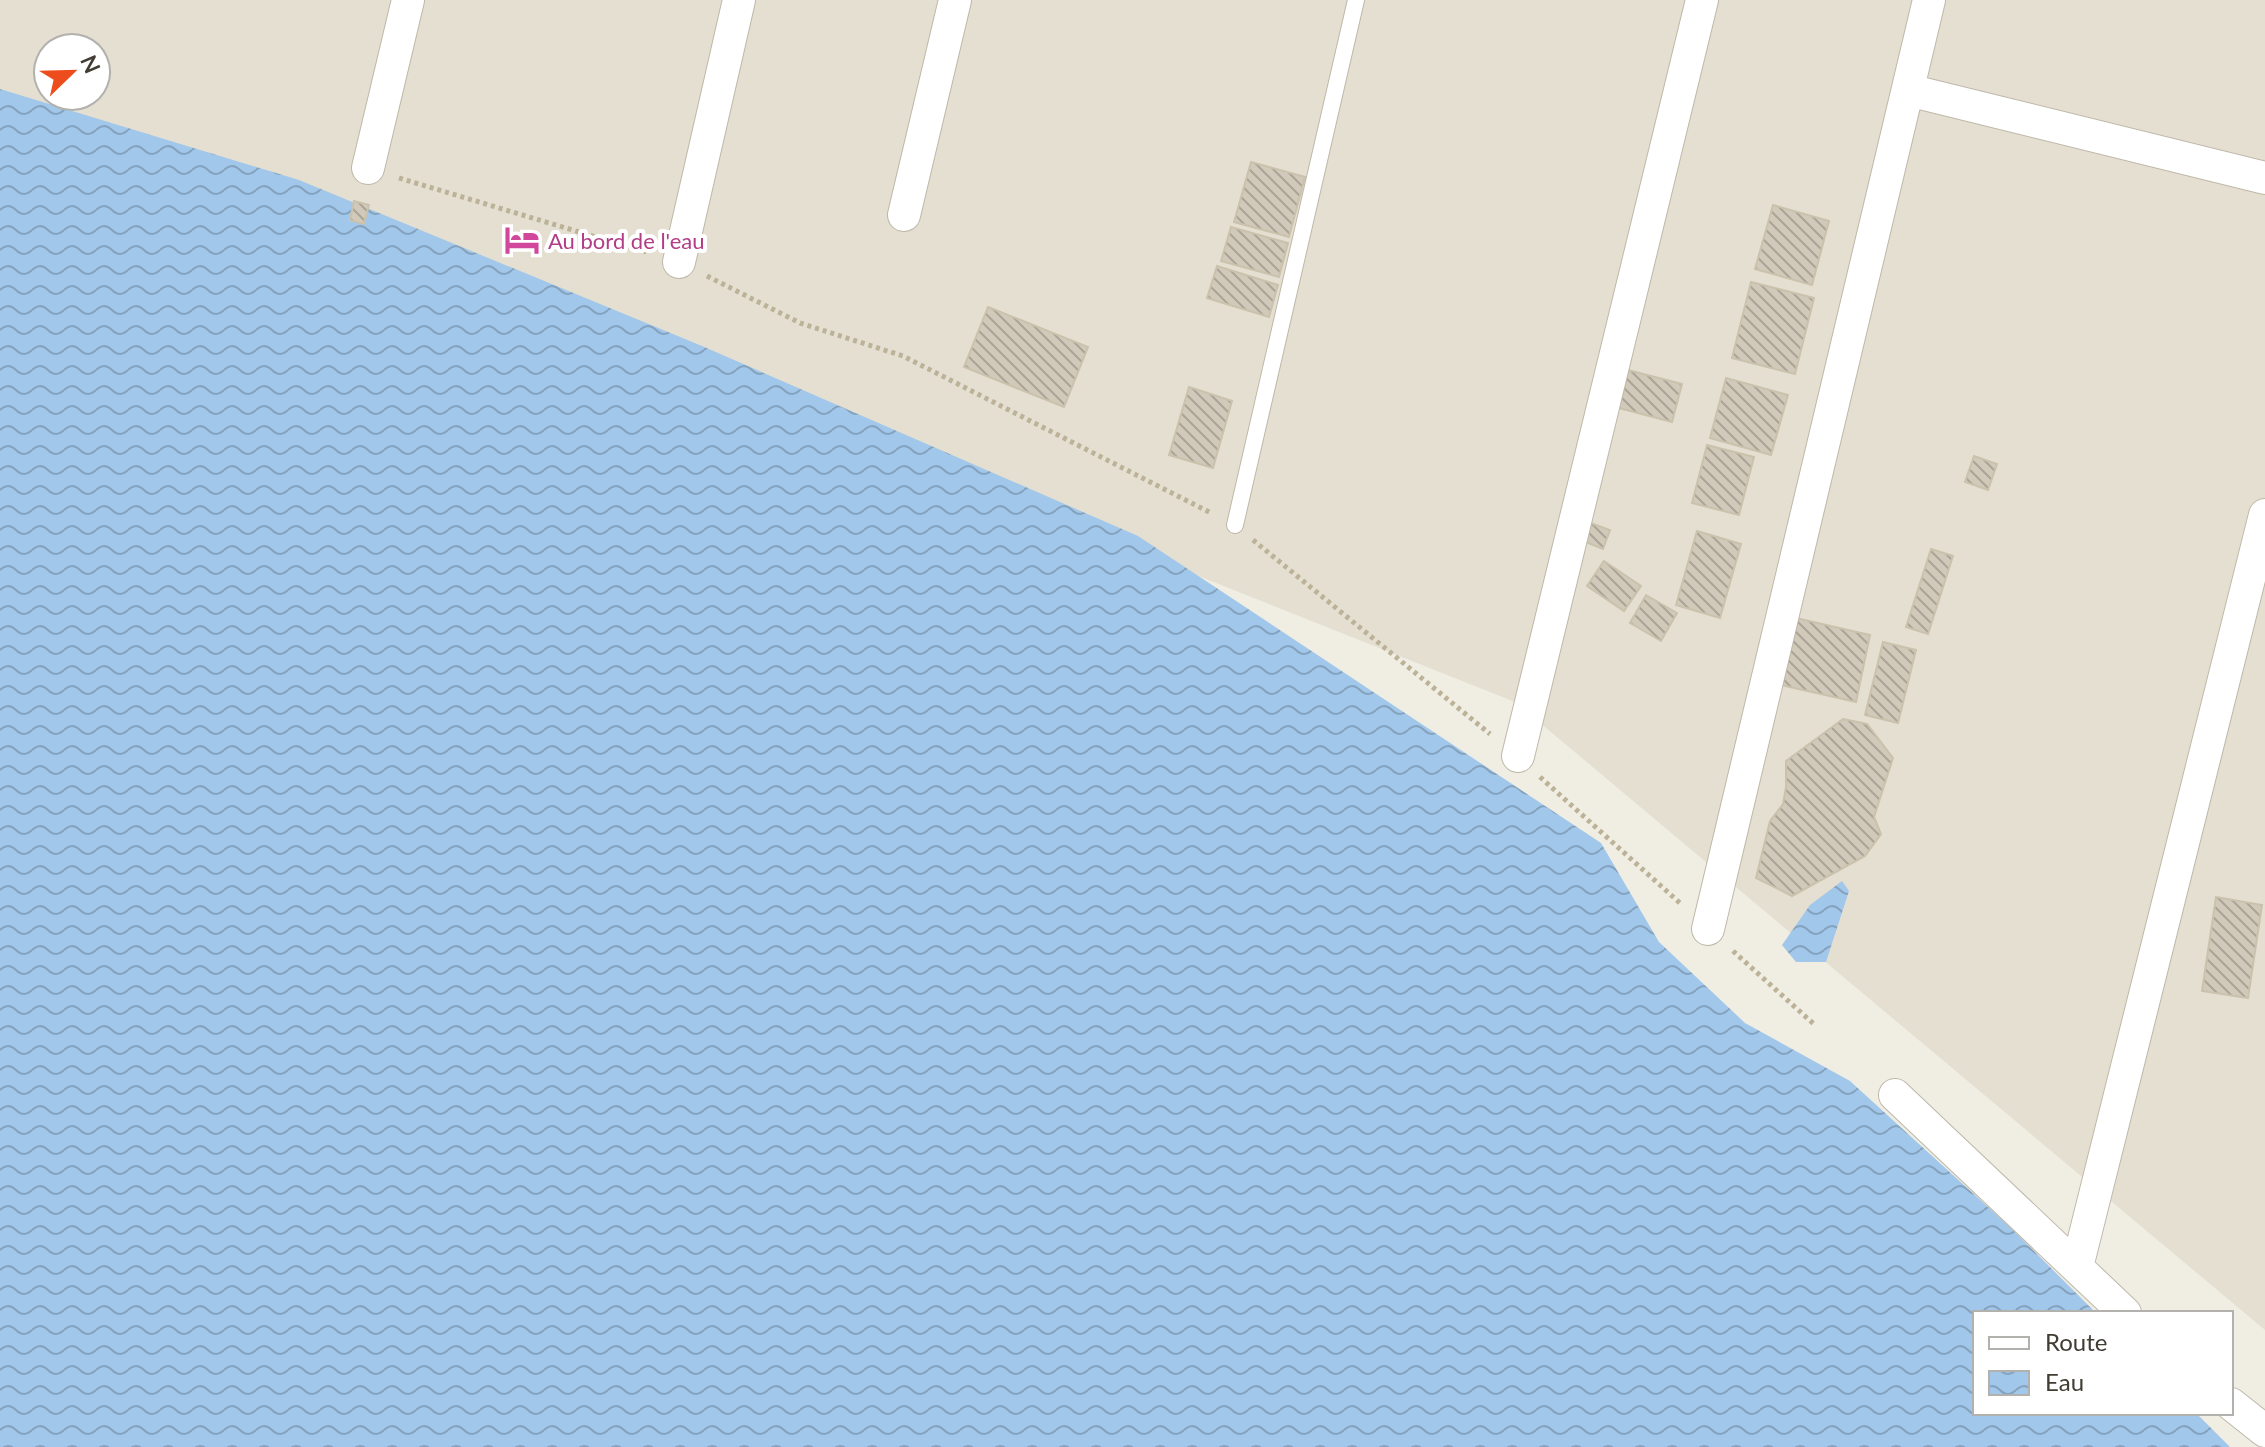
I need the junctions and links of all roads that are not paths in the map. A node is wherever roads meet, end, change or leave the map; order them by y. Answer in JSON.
{"nodes":[{"id":1,"x":408,"y":0,"type":"edge"},
{"id":2,"x":739,"y":0,"type":"edge"},
{"id":3,"x":955,"y":0,"type":"edge"},
{"id":4,"x":1356,"y":0,"type":"edge"},
{"id":5,"x":1702,"y":0,"type":"edge"},
{"id":6,"x":1929,"y":0,"type":"edge"},
{"id":7,"x":1908,"y":90,"type":"junction"},
{"id":8,"x":368,"y":168,"type":"road end"},
{"id":9,"x":2265,"y":178,"type":"edge"},
{"id":10,"x":904,"y":215,"type":"dead end"},
{"id":11,"x":679,"y":262,"type":"road end"},
{"id":12,"x":2265,"y":515,"type":"edge"},
{"id":13,"x":1235,"y":525,"type":"road end"},
{"id":14,"x":1518,"y":756,"type":"road end"},
{"id":15,"x":1708,"y":929,"type":"road end"},
{"id":16,"x":1895,"y":1095,"type":"dead end"},
{"id":17,"x":2077,"y":1267,"type":"junction"},
{"id":18,"x":2123,"y":1311,"type":"edge"},
{"id":19,"x":2233,"y":1406,"type":"edge"},
{"id":20,"x":2265,"y":1431,"type":"edge"}],
"edges":[{"from":1,"to":8,"type":"street"},
{"from":2,"to":11,"type":"street"},
{"from":3,"to":10,"type":"street"},
{"from":4,"to":13,"type":"lane"},
{"from":5,"to":14,"type":"street"},
{"from":6,"to":7,"type":"street"},
{"from":7,"to":9,"type":"street"},
{"from":7,"to":15,"type":"street"},
{"from":12,"to":17,"type":"street"},
{"from":16,"to":17,"type":"street"},
{"from":17,"to":18,"type":"street"},
{"from":19,"to":20,"type":"street"}]}
